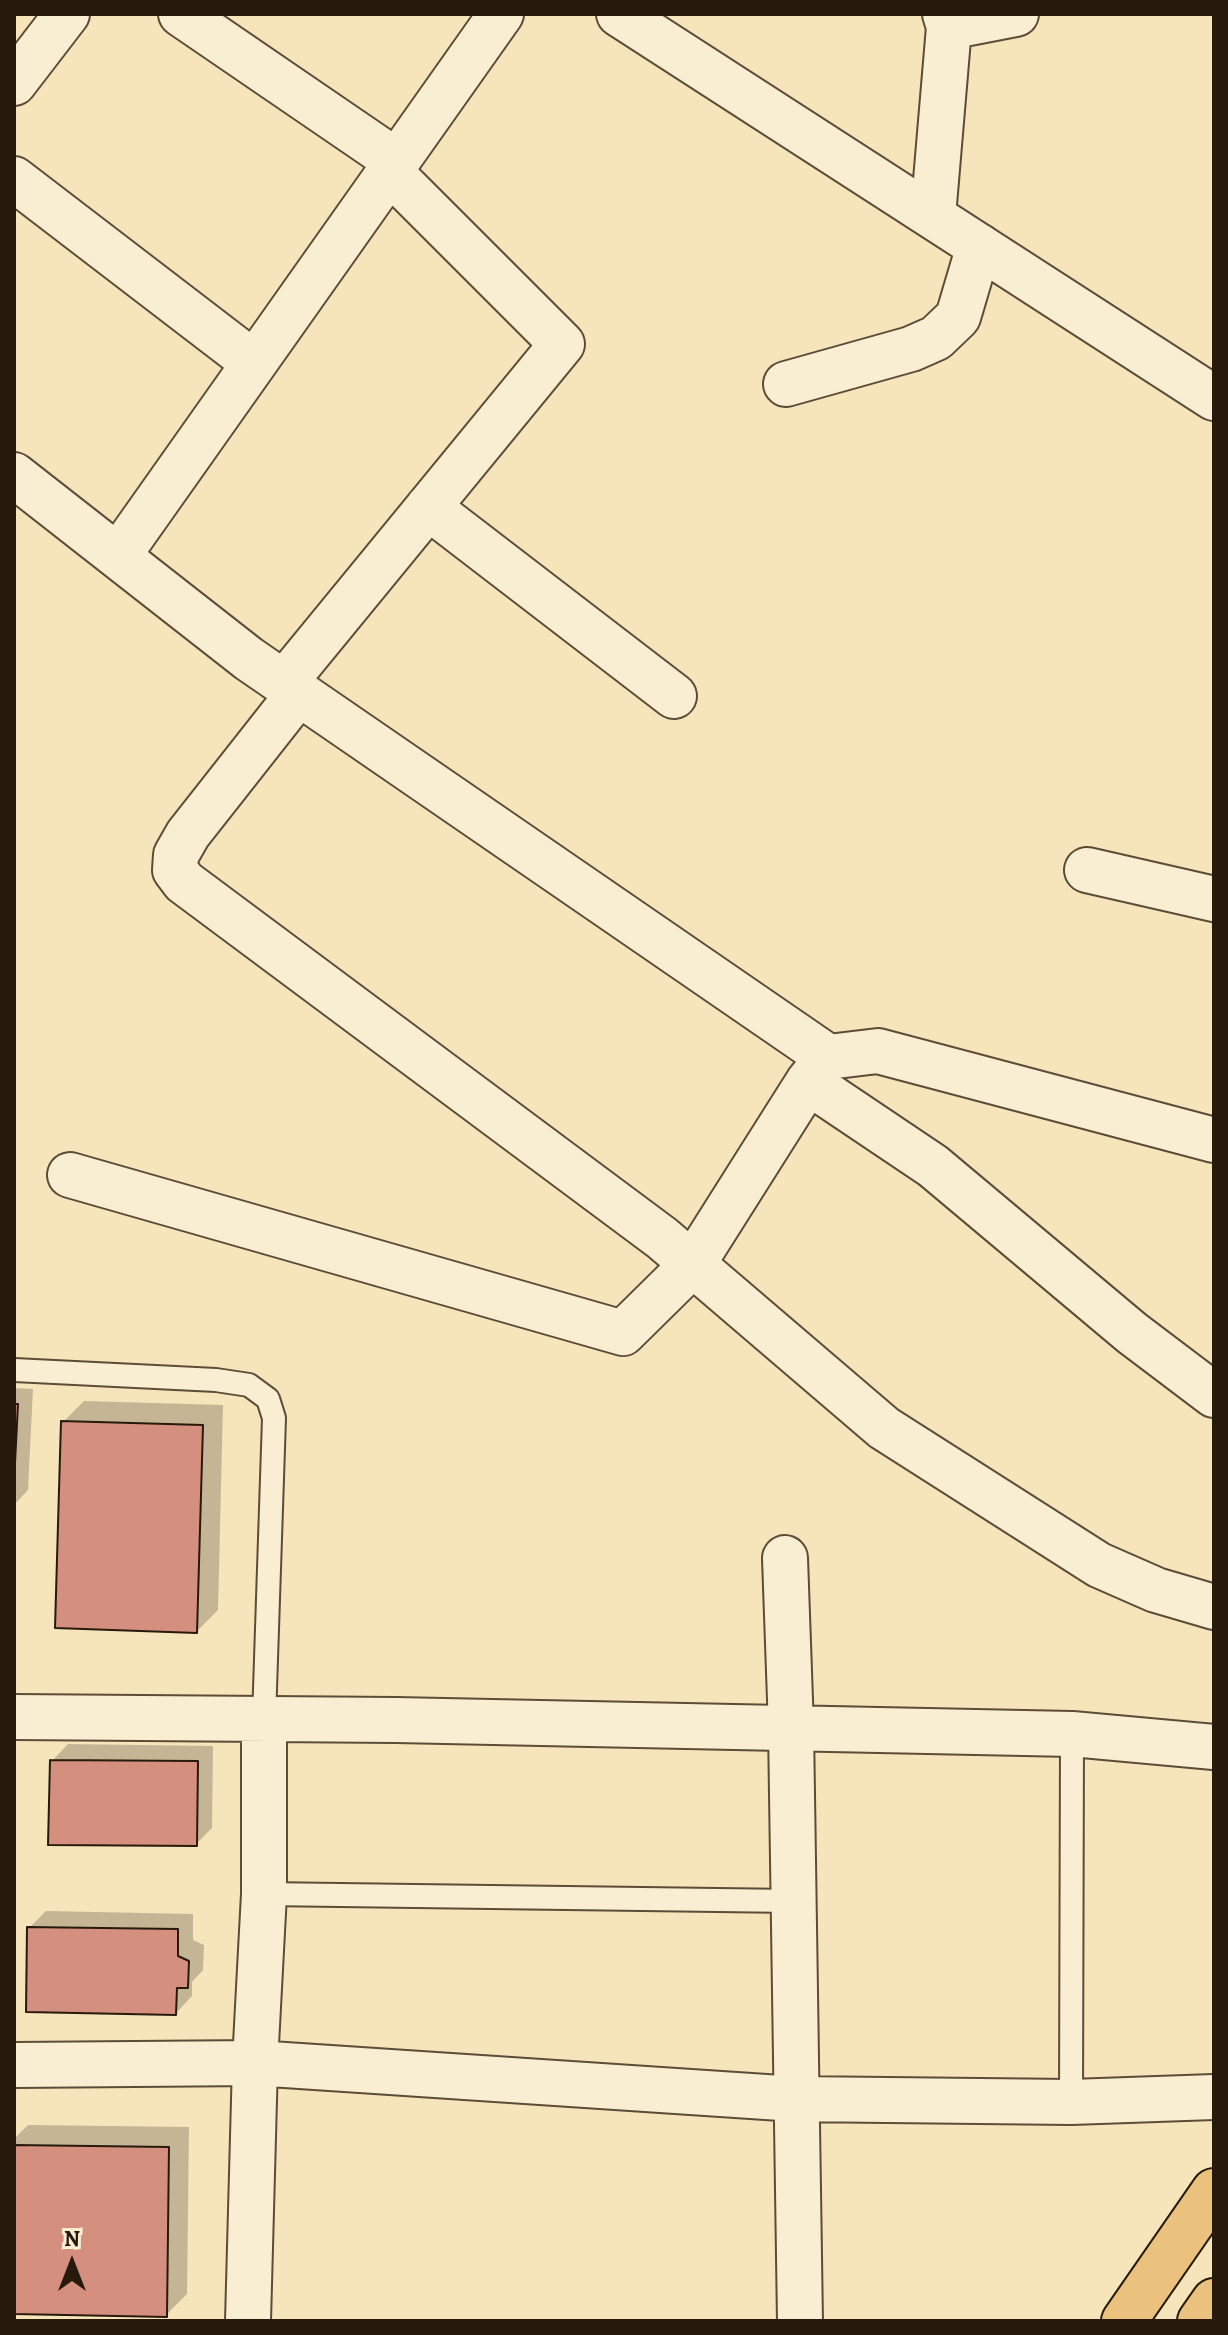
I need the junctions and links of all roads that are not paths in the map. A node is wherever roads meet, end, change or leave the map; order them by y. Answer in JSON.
{"nodes":[{"id":1,"x":67,"y":14,"type":"edge"},
{"id":2,"x":181,"y":14,"type":"edge"},
{"id":3,"x":501,"y":14,"type":"edge"},
{"id":4,"x":619,"y":14,"type":"edge"},
{"id":5,"x":1016,"y":14,"type":"edge"},
{"id":6,"x":947,"y":21,"type":"edge"},
{"id":7,"x":14,"y":83,"type":"edge"},
{"id":8,"x":393,"y":166,"type":"junction"},
{"id":9,"x":14,"y":179,"type":"edge"},
{"id":10,"x":933,"y":216,"type":"junction"},
{"id":11,"x":979,"y":246,"type":"junction"},
{"id":12,"x":254,"y":363,"type":"junction"},
{"id":13,"x":786,"y":384,"type":"dead end"},
{"id":14,"x":1214,"y":398,"type":"edge"},
{"id":15,"x":14,"y":475,"type":"edge"},
{"id":16,"x":428,"y":507,"type":"junction"},
{"id":17,"x":118,"y":556,"type":"junction"},
{"id":18,"x":291,"y":688,"type":"junction"},
{"id":19,"x":674,"y":696,"type":"dead end"},
{"id":20,"x":1087,"y":870,"type":"dead end"},
{"id":21,"x":1214,"y":899,"type":"edge"},
{"id":22,"x":818,"y":1070,"type":"junction"},
{"id":23,"x":1214,"y":1140,"type":"edge"},
{"id":24,"x":70,"y":1175,"type":"dead end"},
{"id":25,"x":693,"y":1264,"type":"junction"},
{"id":26,"x":14,"y":1370,"type":"edge"},
{"id":27,"x":1214,"y":1395,"type":"edge"},
{"id":28,"x":785,"y":1558,"type":"dead end"},
{"id":29,"x":1214,"y":1607,"type":"edge"},
{"id":30,"x":14,"y":1717,"type":"edge"},
{"id":31,"x":264,"y":1719,"type":"junction"},
{"id":32,"x":791,"y":1728,"type":"junction"},
{"id":33,"x":1072,"y":1734,"type":"junction"},
{"id":34,"x":1214,"y":1747,"type":"edge"},
{"id":35,"x":264,"y":1894,"type":"junction"},
{"id":36,"x":793,"y":1901,"type":"junction"},
{"id":37,"x":255,"y":2063,"type":"junction"},
{"id":38,"x":14,"y":2065,"type":"edge"},
{"id":39,"x":1214,"y":2097,"type":"edge"},
{"id":40,"x":796,"y":2099,"type":"junction"},
{"id":41,"x":1071,"y":2102,"type":"junction"},
{"id":42,"x":1214,"y":2191,"type":"edge"},
{"id":43,"x":1214,"y":2301,"type":"edge"},
{"id":44,"x":248,"y":2321,"type":"edge"},
{"id":45,"x":800,"y":2321,"type":"edge"},
{"id":46,"x":1124,"y":2321,"type":"edge"},
{"id":47,"x":1200,"y":2321,"type":"edge"}],
"edges":[{"from":1,"to":7,"type":"street"},
{"from":2,"to":8,"type":"street"},
{"from":3,"to":8,"type":"street"},
{"from":4,"to":10,"type":"street"},
{"from":5,"to":6,"type":"street"},
{"from":6,"to":10,"type":"street"},
{"from":8,"to":12,"type":"street"},
{"from":8,"to":16,"type":"street"},
{"from":9,"to":12,"type":"street"},
{"from":10,"to":11,"type":"street"},
{"from":11,"to":13,"type":"street"},
{"from":11,"to":14,"type":"street"},
{"from":12,"to":17,"type":"street"},
{"from":15,"to":17,"type":"street"},
{"from":16,"to":18,"type":"street"},
{"from":16,"to":19,"type":"street"},
{"from":17,"to":18,"type":"street"},
{"from":18,"to":22,"type":"street"},
{"from":18,"to":25,"type":"street"},
{"from":20,"to":21,"type":"street"},
{"from":22,"to":23,"type":"street"},
{"from":22,"to":25,"type":"street"},
{"from":22,"to":27,"type":"street"},
{"from":24,"to":25,"type":"street"},
{"from":25,"to":29,"type":"street"},
{"from":26,"to":31,"type":"lane"},
{"from":28,"to":32,"type":"street"},
{"from":30,"to":31,"type":"street"},
{"from":31,"to":32,"type":"street"},
{"from":31,"to":35,"type":"street"},
{"from":32,"to":33,"type":"street"},
{"from":32,"to":36,"type":"street"},
{"from":33,"to":34,"type":"street"},
{"from":33,"to":41,"type":"lane"},
{"from":35,"to":36,"type":"lane"},
{"from":35,"to":37,"type":"street"},
{"from":36,"to":40,"type":"street"},
{"from":37,"to":38,"type":"street"},
{"from":37,"to":40,"type":"street"},
{"from":37,"to":44,"type":"street"},
{"from":39,"to":41,"type":"street"},
{"from":40,"to":41,"type":"street"},
{"from":40,"to":45,"type":"street"},
{"from":42,"to":46,"type":"main road"},
{"from":43,"to":47,"type":"main road"}]}
